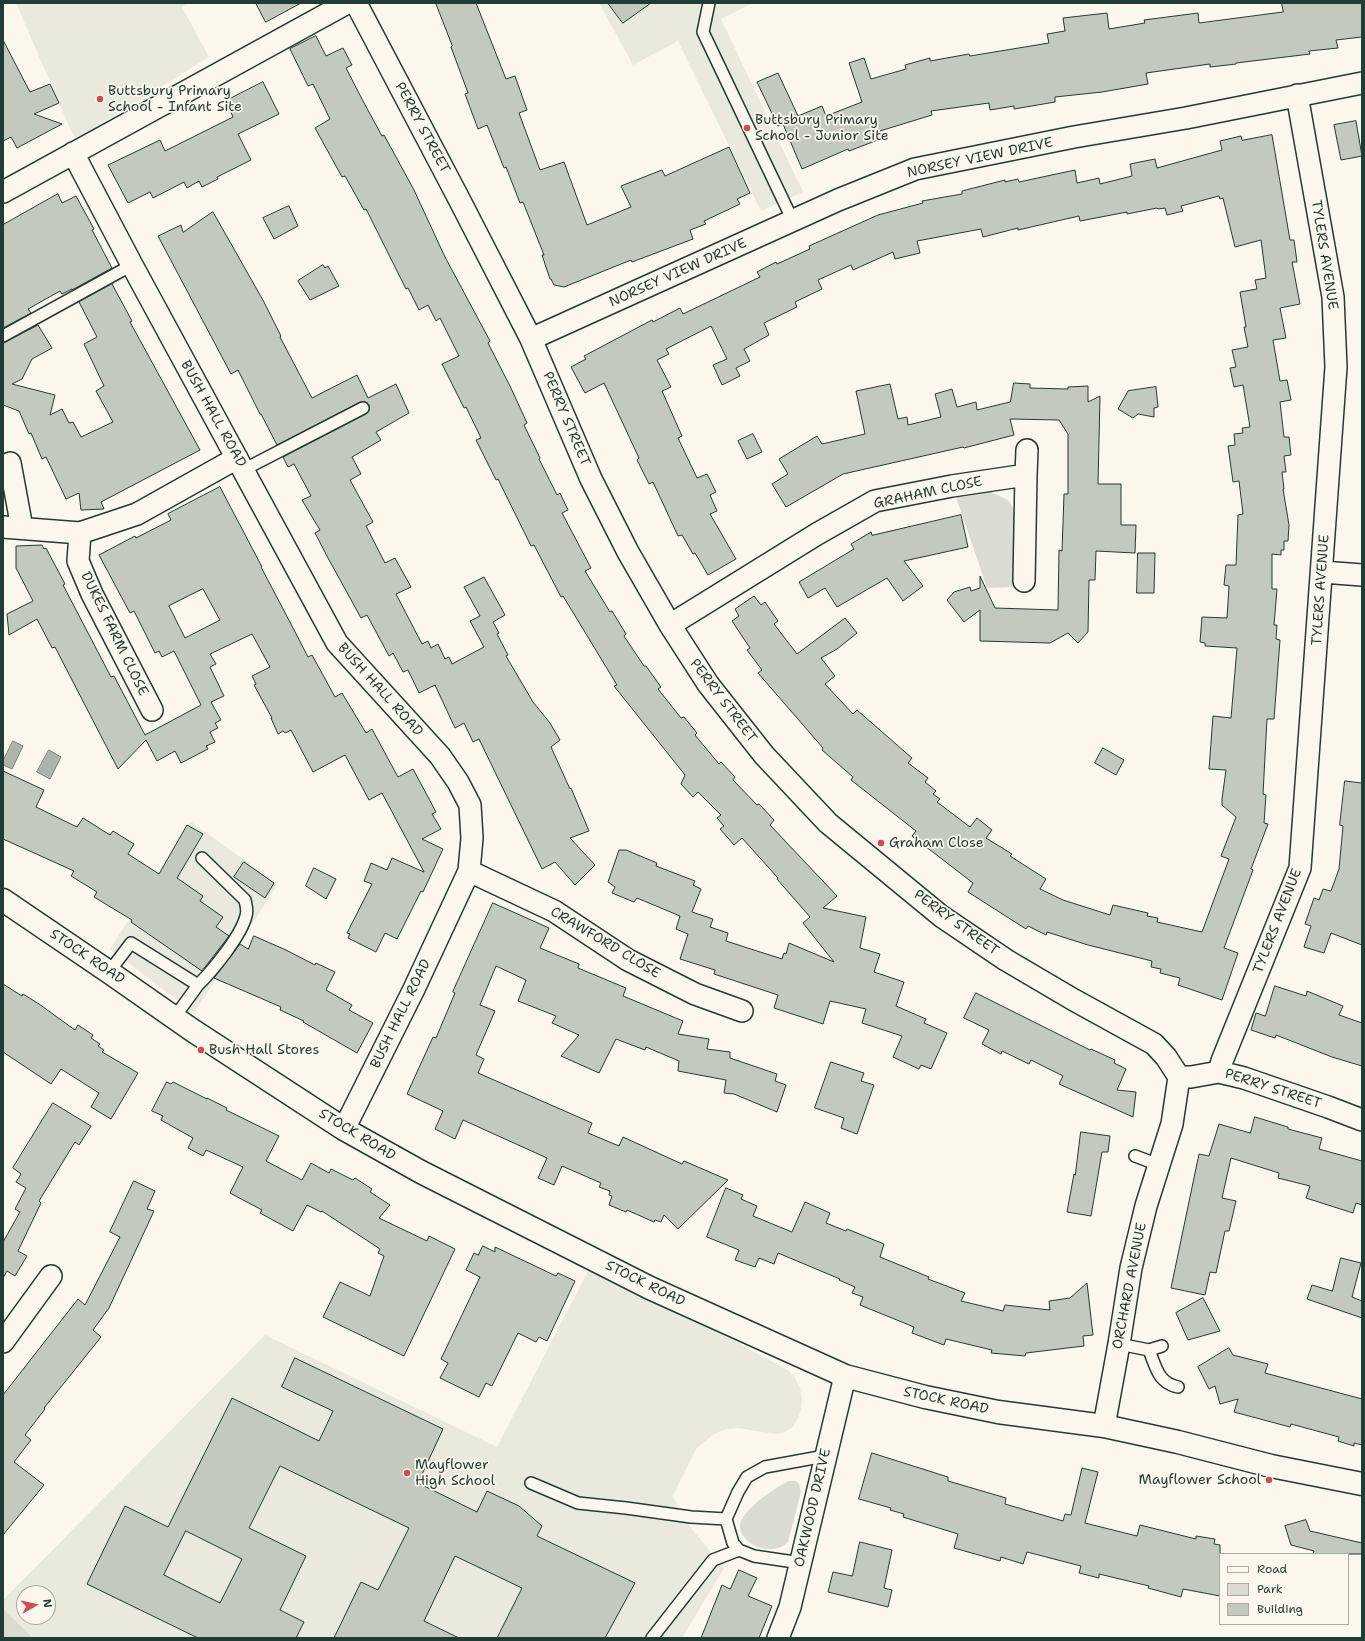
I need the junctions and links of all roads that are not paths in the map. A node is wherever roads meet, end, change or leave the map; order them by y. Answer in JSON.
{"nodes":[{"id":1,"x":347,"y":3,"type":"edge"},
{"id":2,"x":356,"y":3,"type":"edge"},
{"id":3,"x":709,"y":3,"type":"edge"},
{"id":4,"x":1362,"y":83,"type":"edge"},
{"id":5,"x":1297,"y":95,"type":"junction"},
{"id":6,"x":73,"y":153,"type":"junction"},
{"id":7,"x":3,"y":192,"type":"edge"},
{"id":8,"x":794,"y":221,"type":"junction"},
{"id":9,"x":132,"y":265,"type":"junction"},
{"id":10,"x":3,"y":336,"type":"edge"},
{"id":11,"x":531,"y":339,"type":"junction"},
{"id":12,"x":363,"y":408,"type":"dead end"},
{"id":13,"x":1027,"y":450,"type":"dead end"},
{"id":14,"x":10,"y":463,"type":"dead end"},
{"id":15,"x":240,"y":464,"type":"junction"},
{"id":16,"x":1026,"y":475,"type":"junction"},
{"id":17,"x":13,"y":528,"type":"edge"},
{"id":18,"x":80,"y":533,"type":"junction"},
{"id":19,"x":1322,"y":572,"type":"junction"},
{"id":20,"x":1362,"y":574,"type":"edge"},
{"id":21,"x":1024,"y":581,"type":"dead end"},
{"id":22,"x":670,"y":625,"type":"junction"},
{"id":23,"x":152,"y":710,"type":"dead end"},
{"id":24,"x":202,"y":858,"type":"dead end"},
{"id":25,"x":469,"y":870,"type":"junction"},
{"id":26,"x":3,"y":900,"type":"edge"},
{"id":27,"x":109,"y":972,"type":"junction"},
{"id":28,"x":198,"y":986,"type":"junction"},
{"id":29,"x":742,"y":1011,"type":"dead end"},
{"id":30,"x":174,"y":1018,"type":"junction"},
{"id":31,"x":1219,"y":1072,"type":"junction"},
{"id":32,"x":1179,"y":1078,"type":"junction"},
{"id":33,"x":1362,"y":1120,"type":"edge"},
{"id":34,"x":344,"y":1129,"type":"junction"},
{"id":35,"x":1135,"y":1156,"type":"dead end"},
{"id":36,"x":1159,"y":1165,"type":"junction"},
{"id":37,"x":51,"y":1276,"type":"dead end"},
{"id":38,"x":5,"y":1336,"type":"edge"},
{"id":39,"x":1119,"y":1344,"type":"junction"},
{"id":40,"x":1162,"y":1346,"type":"dead end"},
{"id":41,"x":1149,"y":1350,"type":"junction"},
{"id":42,"x":845,"y":1376,"type":"junction"},
{"id":43,"x":1178,"y":1386,"type":"dead end"},
{"id":44,"x":1104,"y":1426,"type":"junction"},
{"id":45,"x":824,"y":1456,"type":"junction"},
{"id":46,"x":531,"y":1483,"type":"dead end"},
{"id":47,"x":1362,"y":1484,"type":"edge"},
{"id":48,"x":726,"y":1519,"type":"junction"},
{"id":49,"x":739,"y":1550,"type":"junction"},
{"id":50,"x":801,"y":1563,"type":"junction"},
{"id":51,"x":652,"y":1638,"type":"edge"},
{"id":52,"x":778,"y":1638,"type":"edge"}],
"edges":[{"from":1,"to":6,"type":"street"},
{"from":2,"to":11,"type":"street","name":"PERRY STREET"},
{"from":3,"to":8,"type":"lane"},
{"from":4,"to":5,"type":"street","name":"NORSEY VIEW DRIVE"},
{"from":5,"to":8,"type":"street","name":"NORSEY VIEW DRIVE"},
{"from":5,"to":19,"type":"street","name":"TYLERS AVENUE"},
{"from":6,"to":7,"type":"street"},
{"from":6,"to":9,"type":"street","name":"BUSH HALL ROAD"},
{"from":8,"to":11,"type":"street","name":"NORSEY VIEW DRIVE"},
{"from":9,"to":10,"type":"lane"},
{"from":9,"to":15,"type":"street","name":"BUSH HALL ROAD"},
{"from":11,"to":22,"type":"street","name":"PERRY STREET"},
{"from":12,"to":15,"type":"lane"},
{"from":13,"to":16,"type":"street"},
{"from":14,"to":17,"type":"street"},
{"from":15,"to":18,"type":"street"},
{"from":15,"to":25,"type":"street","name":"BUSH HALL ROAD"},
{"from":16,"to":21,"type":"street"},
{"from":16,"to":22,"type":"street","name":"GRAHAM CLOSE"},
{"from":17,"to":18,"type":"street"},
{"from":18,"to":23,"type":"street","name":"DUKES FARM CLOSE"},
{"from":19,"to":20,"type":"street"},
{"from":19,"to":31,"type":"street","name":"TYLERS AVENUE"},
{"from":22,"to":32,"type":"street","name":"PERRY STREET"},
{"from":24,"to":28,"type":"lane"},
{"from":25,"to":29,"type":"street","name":"CRAWFORD CLOSE"},
{"from":25,"to":34,"type":"street","name":"BUSH HALL ROAD"},
{"from":26,"to":27,"type":"main road","name":"STOCK ROAD"},
{"from":27,"to":28,"type":"lane"},
{"from":27,"to":30,"type":"main road","name":"STOCK ROAD"},
{"from":28,"to":30,"type":"lane"},
{"from":30,"to":34,"type":"main road","name":"STOCK ROAD"},
{"from":31,"to":32,"type":"street","name":"PERRY STREET"},
{"from":31,"to":33,"type":"street","name":"PERRY STREET"},
{"from":32,"to":36,"type":"street","name":"ORCHARD AVENUE"},
{"from":34,"to":42,"type":"main road","name":"STOCK ROAD"},
{"from":35,"to":36,"type":"lane"},
{"from":36,"to":39,"type":"street","name":"ORCHARD AVENUE"},
{"from":37,"to":38,"type":"street"},
{"from":39,"to":41,"type":"lane"},
{"from":39,"to":44,"type":"street","name":"ORCHARD AVENUE"},
{"from":40,"to":41,"type":"lane"},
{"from":41,"to":43,"type":"lane"},
{"from":42,"to":44,"type":"main road","name":"STOCK ROAD"},
{"from":42,"to":45,"type":"street","name":"OAKWOOD DRIVE"},
{"from":44,"to":47,"type":"main road","name":"STOCK ROAD"},
{"from":45,"to":48,"type":"lane"},
{"from":45,"to":50,"type":"street","name":"OAKWOOD DRIVE"},
{"from":46,"to":48,"type":"lane"},
{"from":48,"to":49,"type":"lane"},
{"from":49,"to":50,"type":"lane"},
{"from":49,"to":51,"type":"lane"},
{"from":50,"to":52,"type":"street","name":"OAKWOOD DRIVE"}]}
